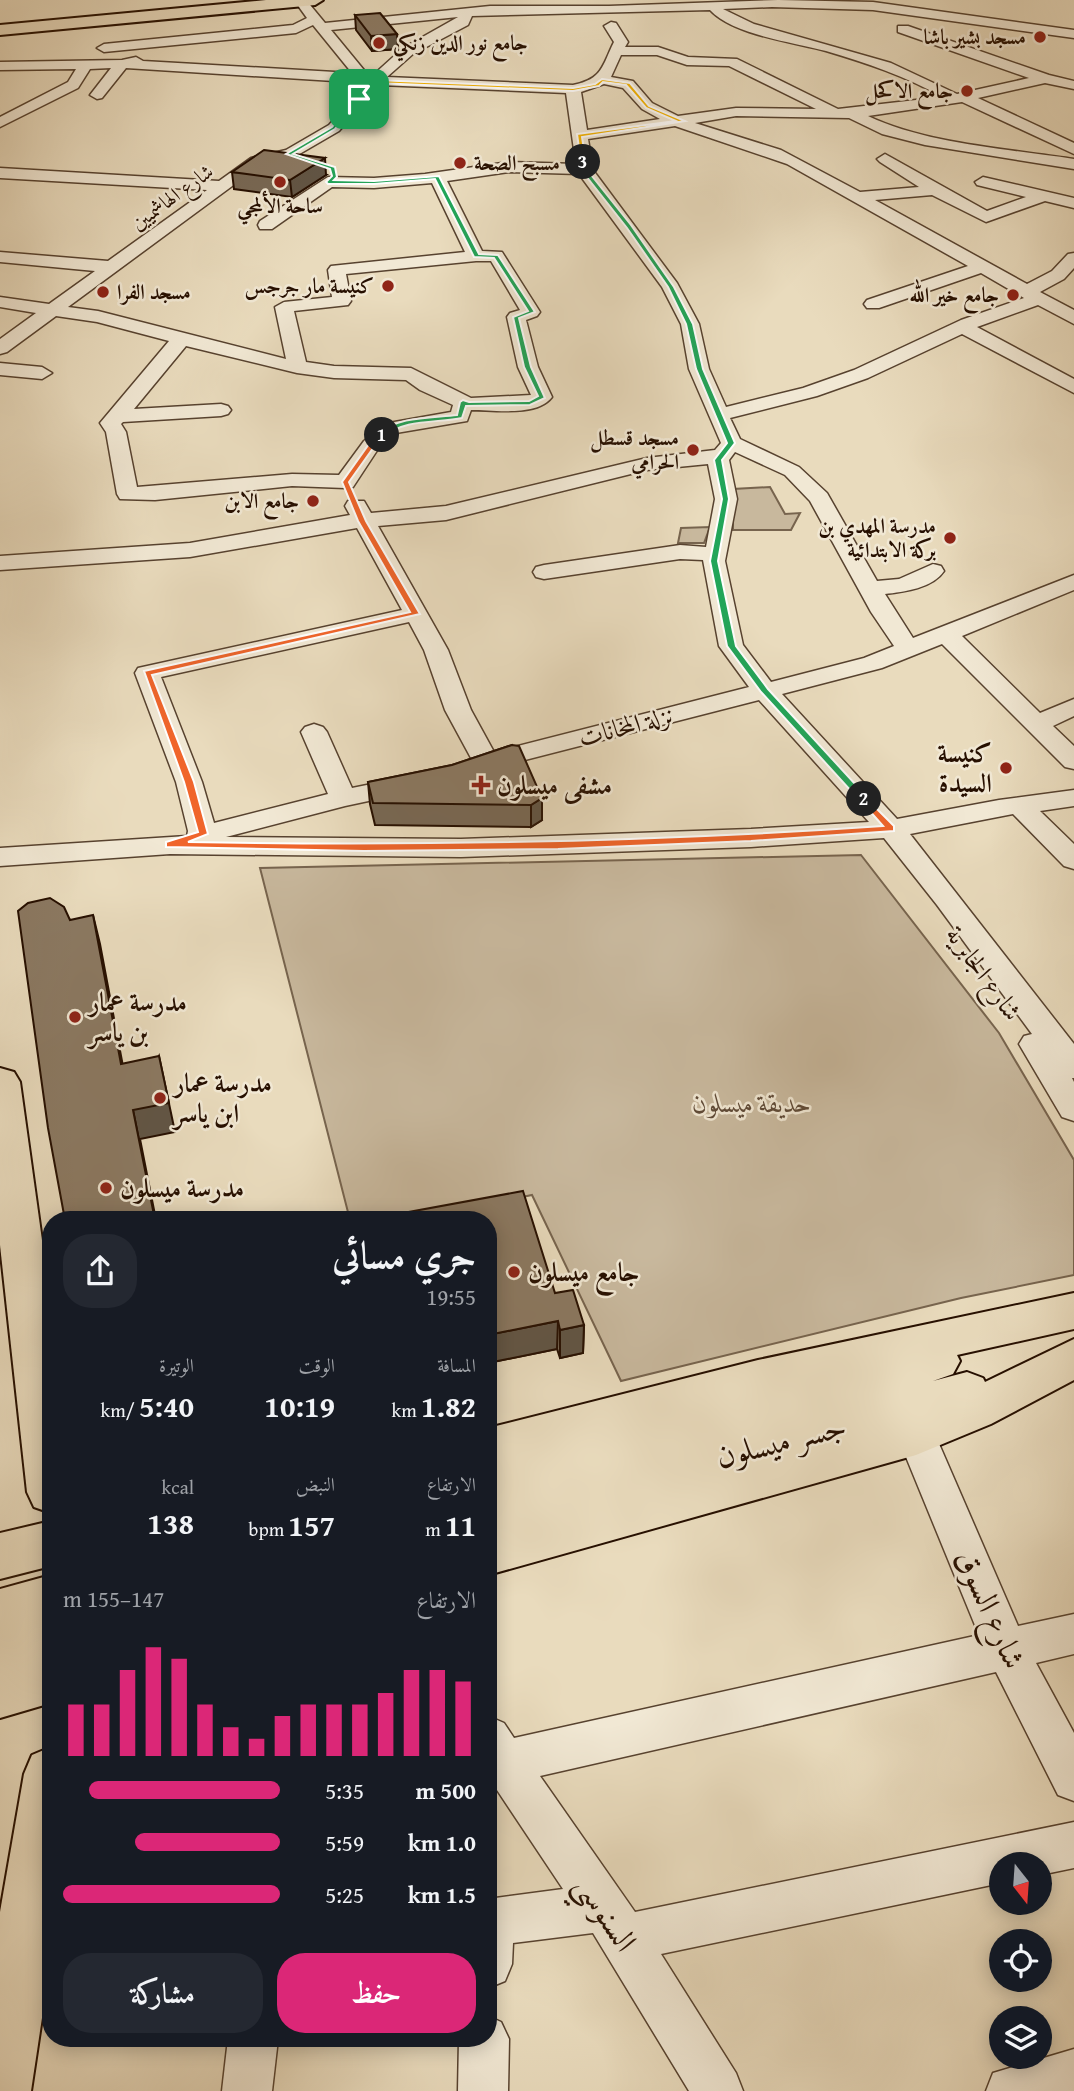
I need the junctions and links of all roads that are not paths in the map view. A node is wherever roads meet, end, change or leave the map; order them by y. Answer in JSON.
{"nodes":[{"id":1,"x":305,"y":0,"type":"edge"},
{"id":2,"x":515,"y":0,"type":"edge"},
{"id":3,"x":747,"y":0,"type":"edge"},
{"id":4,"x":775,"y":3,"type":"junction"},
{"id":5,"x":712,"y":7,"type":"junction"},
{"id":6,"x":490,"y":10,"type":"junction"},
{"id":7,"x":466,"y":13,"type":"junction"},
{"id":8,"x":319,"y":23,"type":"junction"},
{"id":9,"x":611,"y":26,"type":"dead end"},
{"id":10,"x":903,"y":29,"type":"dead end"},
{"id":11,"x":0,"y":30,"type":"edge"},
{"id":12,"x":1074,"y":34,"type":"edge"},
{"id":13,"x":986,"y":43,"type":"dead end"},
{"id":14,"x":185,"y":50,"type":"dead end"},
{"id":15,"x":616,"y":51,"type":"junction"},
{"id":16,"x":966,"y":51,"type":"junction"},
{"id":17,"x":84,"y":54,"type":"junction"},
{"id":18,"x":941,"y":56,"type":"dead end"},
{"id":19,"x":0,"y":57,"type":"edge"},
{"id":20,"x":916,"y":61,"type":"dead end"},
{"id":21,"x":122,"y":64,"type":"junction"},
{"id":22,"x":0,"y":66,"type":"edge"},
{"id":23,"x":891,"y":67,"type":"junction"},
{"id":24,"x":244,"y":72,"type":"junction"},
{"id":25,"x":1074,"y":75,"type":"edge"},
{"id":26,"x":1049,"y":79,"type":"junction"},
{"id":27,"x":369,"y":80,"type":"junction"},
{"id":28,"x":602,"y":80,"type":"junction"},
{"id":29,"x":1074,"y":85,"type":"edge"},
{"id":30,"x":229,"y":89,"type":"dead end"},
{"id":31,"x":573,"y":89,"type":"junction"},
{"id":32,"x":97,"y":96,"type":"dead end"},
{"id":33,"x":333,"y":98,"type":"dead end"},
{"id":34,"x":959,"y":98,"type":"junction"},
{"id":35,"x":359,"y":99,"type":"junction"},
{"id":36,"x":845,"y":114,"type":"junction"},
{"id":37,"x":682,"y":121,"type":"junction"},
{"id":38,"x":0,"y":122,"type":"edge"},
{"id":39,"x":579,"y":136,"type":"junction"},
{"id":40,"x":1074,"y":149,"type":"edge"},
{"id":41,"x":289,"y":154,"type":"junction"},
{"id":42,"x":885,"y":159,"type":"dead end"},
{"id":43,"x":1074,"y":164,"type":"edge"},
{"id":44,"x":584,"y":169,"type":"junction"},
{"id":45,"x":0,"y":173,"type":"edge"},
{"id":46,"x":437,"y":177,"type":"junction"},
{"id":47,"x":328,"y":182,"type":"junction"},
{"id":48,"x":983,"y":182,"type":"dead end"},
{"id":49,"x":223,"y":186,"type":"junction"},
{"id":50,"x":934,"y":190,"type":"junction"},
{"id":51,"x":1044,"y":196,"type":"junction"},
{"id":52,"x":858,"y":197,"type":"junction"},
{"id":53,"x":1074,"y":204,"type":"edge"},
{"id":54,"x":266,"y":225,"type":"dead end"},
{"id":55,"x":476,"y":256,"type":"junction"},
{"id":56,"x":0,"y":257,"type":"edge"},
{"id":57,"x":1074,"y":258,"type":"edge"},
{"id":58,"x":112,"y":267,"type":"junction"},
{"id":59,"x":983,"y":267,"type":"junction"},
{"id":60,"x":1036,"y":297,"type":"junction"},
{"id":61,"x":0,"y":302,"type":"edge"},
{"id":62,"x":873,"y":304,"type":"dead end"},
{"id":63,"x":55,"y":309,"type":"junction"},
{"id":64,"x":1074,"y":318,"type":"edge"},
{"id":65,"x":963,"y":327,"type":"junction"},
{"id":66,"x":182,"y":338,"type":"junction"},
{"id":67,"x":0,"y":348,"type":"edge"},
{"id":68,"x":298,"y":367,"type":"junction"},
{"id":69,"x":0,"y":369,"type":"edge"},
{"id":70,"x":42,"y":373,"type":"dead end"},
{"id":71,"x":1074,"y":387,"type":"edge"},
{"id":72,"x":463,"y":402,"type":"junction"},
{"id":73,"x":221,"y":410,"type":"dead end"},
{"id":74,"x":719,"y":415,"type":"junction"},
{"id":75,"x":118,"y":416,"type":"junction"},
{"id":76,"x":726,"y":450,"type":"junction"},
{"id":77,"x":345,"y":482,"type":"junction"},
{"id":78,"x":362,"y":521,"type":"junction"},
{"id":79,"x":715,"y":554,"type":"junction"},
{"id":80,"x":0,"y":563,"type":"edge"},
{"id":81,"x":933,"y":571,"type":"dead end"},
{"id":82,"x":544,"y":572,"type":"dead end"},
{"id":83,"x":1074,"y":582,"type":"edge"},
{"id":84,"x":870,"y":589,"type":"junction"},
{"id":85,"x":415,"y":614,"type":"junction"},
{"id":86,"x":946,"y":634,"type":"junction"},
{"id":87,"x":908,"y":649,"type":"junction"},
{"id":88,"x":765,"y":691,"type":"junction"},
{"id":89,"x":1074,"y":707,"type":"edge"},
{"id":90,"x":1036,"y":724,"type":"junction"},
{"id":91,"x":314,"y":732,"type":"dead end"},
{"id":92,"x":1074,"y":761,"type":"edge"},
{"id":93,"x":486,"y":762,"type":"junction"},
{"id":94,"x":343,"y":798,"type":"junction"},
{"id":95,"x":1074,"y":798,"type":"edge"},
{"id":96,"x":1020,"y":806,"type":"junction"},
{"id":97,"x":894,"y":832,"type":"junction"},
{"id":98,"x":203,"y":834,"type":"junction"},
{"id":99,"x":170,"y":845,"type":"junction"},
{"id":100,"x":0,"y":857,"type":"edge"},
{"id":101,"x":1074,"y":860,"type":"edge"},
{"id":102,"x":1074,"y":1067,"type":"edge"},
{"id":103,"x":0,"y":1082,"type":"edge"},
{"id":104,"x":1074,"y":1109,"type":"edge"},
{"id":105,"x":1058,"y":1315,"type":"edge"},
{"id":106,"x":1073,"y":1358,"type":"edge"},
{"id":107,"x":42,"y":1416,"type":"edge"},
{"id":108,"x":916,"y":1435,"type":"junction"},
{"id":109,"x":497,"y":1448,"type":"edge"},
{"id":110,"x":497,"y":1483,"type":"edge"},
{"id":111,"x":497,"y":1516,"type":"edge"},
{"id":112,"x":42,"y":1544,"type":"edge"},
{"id":113,"x":497,"y":1550,"type":"edge"},
{"id":114,"x":0,"y":1556,"type":"edge"},
{"id":115,"x":42,"y":1601,"type":"edge"},
{"id":116,"x":0,"y":1612,"type":"edge"},
{"id":117,"x":1074,"y":1634,"type":"edge"},
{"id":118,"x":42,"y":1635,"type":"edge"},
{"id":119,"x":0,"y":1646,"type":"edge"},
{"id":120,"x":1006,"y":1648,"type":"junction"},
{"id":121,"x":42,"y":1680,"type":"edge"},
{"id":122,"x":0,"y":1692,"type":"edge"},
{"id":123,"x":497,"y":1755,"type":"edge"},
{"id":124,"x":497,"y":1760,"type":"edge"},
{"id":125,"x":1074,"y":1779,"type":"edge"},
{"id":126,"x":42,"y":1830,"type":"edge"},
{"id":127,"x":1074,"y":1845,"type":"edge"},
{"id":128,"x":497,"y":1922,"type":"edge"},
{"id":129,"x":614,"y":1923,"type":"junction"},
{"id":130,"x":252,"y":2047,"type":"edge"},
{"id":131,"x":484,"y":2047,"type":"edge"},
{"id":132,"x":1074,"y":2074,"type":"edge"},
{"id":133,"x":0,"y":2091,"type":"edge"},
{"id":134,"x":247,"y":2091,"type":"edge"},
{"id":135,"x":483,"y":2091,"type":"edge"},
{"id":136,"x":718,"y":2091,"type":"edge"},
{"id":137,"x":1012,"y":2091,"type":"edge"}],
"edges":[{"from":1,"to":8,"type":"street"},
{"from":1,"to":11,"type":"main road"},
{"from":2,"to":6,"type":"street"},
{"from":3,"to":4,"type":"street"},
{"from":4,"to":5,"type":"street"},
{"from":4,"to":12,"type":"street"},
{"from":5,"to":6,"type":"street"},
{"from":5,"to":23,"type":"street"},
{"from":6,"to":7,"type":"street"},
{"from":7,"to":8,"type":"street"},
{"from":7,"to":27,"type":"street","name":"شارع الهاشميين"},
{"from":8,"to":17,"type":"street"},
{"from":8,"to":27,"type":"street"},
{"from":9,"to":15,"type":"street"},
{"from":10,"to":16,"type":"street"},
{"from":13,"to":16,"type":"street"},
{"from":14,"to":21,"type":"street"},
{"from":15,"to":28,"type":"street"},
{"from":15,"to":36,"type":"street"},
{"from":16,"to":18,"type":"street"},
{"from":16,"to":26,"type":"street"},
{"from":17,"to":19,"type":"street"},
{"from":17,"to":21,"type":"street"},
{"from":17,"to":22,"type":"street"},
{"from":17,"to":38,"type":"street"},
{"from":20,"to":23,"type":"street"},
{"from":21,"to":24,"type":"street"},
{"from":21,"to":32,"type":"street"},
{"from":23,"to":34,"type":"street"},
{"from":24,"to":27,"type":"street"},
{"from":24,"to":30,"type":"street"},
{"from":25,"to":26,"type":"street"},
{"from":26,"to":29,"type":"street"},
{"from":26,"to":34,"type":"street"},
{"from":27,"to":31,"type":"street"},
{"from":27,"to":35,"type":"street","name":"شارع الهاشميين"},
{"from":28,"to":31,"type":"street"},
{"from":28,"to":37,"type":"street"},
{"from":31,"to":39,"type":"street"},
{"from":33,"to":35,"type":"street"},
{"from":34,"to":36,"type":"street"},
{"from":34,"to":40,"type":"street"},
{"from":35,"to":41,"type":"street","name":"شارع الهاشميين"},
{"from":36,"to":37,"type":"street"},
{"from":36,"to":43,"type":"street"},
{"from":37,"to":39,"type":"street"},
{"from":37,"to":52,"type":"street"},
{"from":39,"to":44,"type":"street"},
{"from":41,"to":47,"type":"street"},
{"from":41,"to":49,"type":"street","name":"شارع الهاشميين"},
{"from":42,"to":50,"type":"street"},
{"from":44,"to":46,"type":"street"},
{"from":44,"to":74,"type":"street"},
{"from":45,"to":49,"type":"street"},
{"from":46,"to":47,"type":"street"},
{"from":46,"to":55,"type":"street"},
{"from":47,"to":54,"type":"street"},
{"from":48,"to":51,"type":"street"},
{"from":49,"to":58,"type":"street","name":"شارع الهاشميين"},
{"from":50,"to":51,"type":"street"},
{"from":50,"to":52,"type":"street"},
{"from":51,"to":53,"type":"street"},
{"from":52,"to":59,"type":"street"},
{"from":55,"to":68,"type":"street"},
{"from":55,"to":72,"type":"street"},
{"from":56,"to":58,"type":"street"},
{"from":57,"to":60,"type":"street"},
{"from":58,"to":63,"type":"street","name":"شارع الهاشميين"},
{"from":59,"to":60,"type":"street"},
{"from":59,"to":62,"type":"street"},
{"from":60,"to":64,"type":"street"},
{"from":60,"to":65,"type":"street"},
{"from":61,"to":63,"type":"street"},
{"from":63,"to":66,"type":"street"},
{"from":63,"to":67,"type":"street","name":"شارع الهاشميين"},
{"from":65,"to":71,"type":"street"},
{"from":65,"to":74,"type":"street"},
{"from":66,"to":68,"type":"street"},
{"from":66,"to":75,"type":"street"},
{"from":68,"to":72,"type":"street"},
{"from":69,"to":70,"type":"street"},
{"from":72,"to":77,"type":"street"},
{"from":73,"to":75,"type":"street"},
{"from":74,"to":76,"type":"street"},
{"from":75,"to":77,"type":"street"},
{"from":76,"to":78,"type":"street"},
{"from":76,"to":79,"type":"street"},
{"from":76,"to":84,"type":"street"},
{"from":77,"to":78,"type":"street"},
{"from":78,"to":80,"type":"street"},
{"from":78,"to":85,"type":"street"},
{"from":79,"to":82,"type":"street"},
{"from":79,"to":88,"type":"street"},
{"from":81,"to":84,"type":"street"},
{"from":83,"to":86,"type":"street","name":"نزلة المخانات"},
{"from":84,"to":87,"type":"street"},
{"from":85,"to":93,"type":"street"},
{"from":85,"to":98,"type":"street"},
{"from":86,"to":87,"type":"street","name":"نزلة المخانات"},
{"from":86,"to":90,"type":"street"},
{"from":87,"to":88,"type":"street","name":"نزلة المخانات"},
{"from":88,"to":93,"type":"street","name":"نزلة المخانات"},
{"from":88,"to":97,"type":"street"},
{"from":89,"to":90,"type":"street"},
{"from":90,"to":92,"type":"street"},
{"from":91,"to":94,"type":"street"},
{"from":93,"to":94,"type":"street","name":"نزلة المخانات"},
{"from":94,"to":98,"type":"street","name":"نزلة المخانات"},
{"from":95,"to":96,"type":"street"},
{"from":96,"to":97,"type":"street"},
{"from":96,"to":101,"type":"street"},
{"from":97,"to":99,"type":"street"},
{"from":97,"to":102,"type":"street"},
{"from":97,"to":104,"type":"street","name":"شارع الجابرية"},
{"from":98,"to":99,"type":"street","name":"نزلة المخانات"},
{"from":99,"to":100,"type":"street"},
{"from":103,"to":107,"type":"main road"},
{"from":105,"to":109,"type":"main road"},
{"from":105,"to":110,"type":"main road","name":"جسر ميسلون"},
{"from":106,"to":108,"type":"main road"},
{"from":106,"to":111,"type":"main road","name":"جسر ميسلون"},
{"from":108,"to":113,"type":"main road"},
{"from":108,"to":120,"type":"street","name":"شارع السوق"},
{"from":112,"to":114,"type":"main road"},
{"from":115,"to":116,"type":"main road"},
{"from":117,"to":120,"type":"street"},
{"from":118,"to":119,"type":"main road"},
{"from":120,"to":123,"type":"street"},
{"from":120,"to":125,"type":"street","name":"شارع السوق"},
{"from":121,"to":122,"type":"main road"},
{"from":124,"to":129,"type":"street","name":"السنوسي"},
{"from":126,"to":133,"type":"main road"},
{"from":127,"to":129,"type":"street"},
{"from":128,"to":129,"type":"street"},
{"from":129,"to":136,"type":"street","name":"السنوسي"},
{"from":130,"to":134,"type":"street"},
{"from":131,"to":135,"type":"street"},
{"from":132,"to":137,"type":"street"}]}
